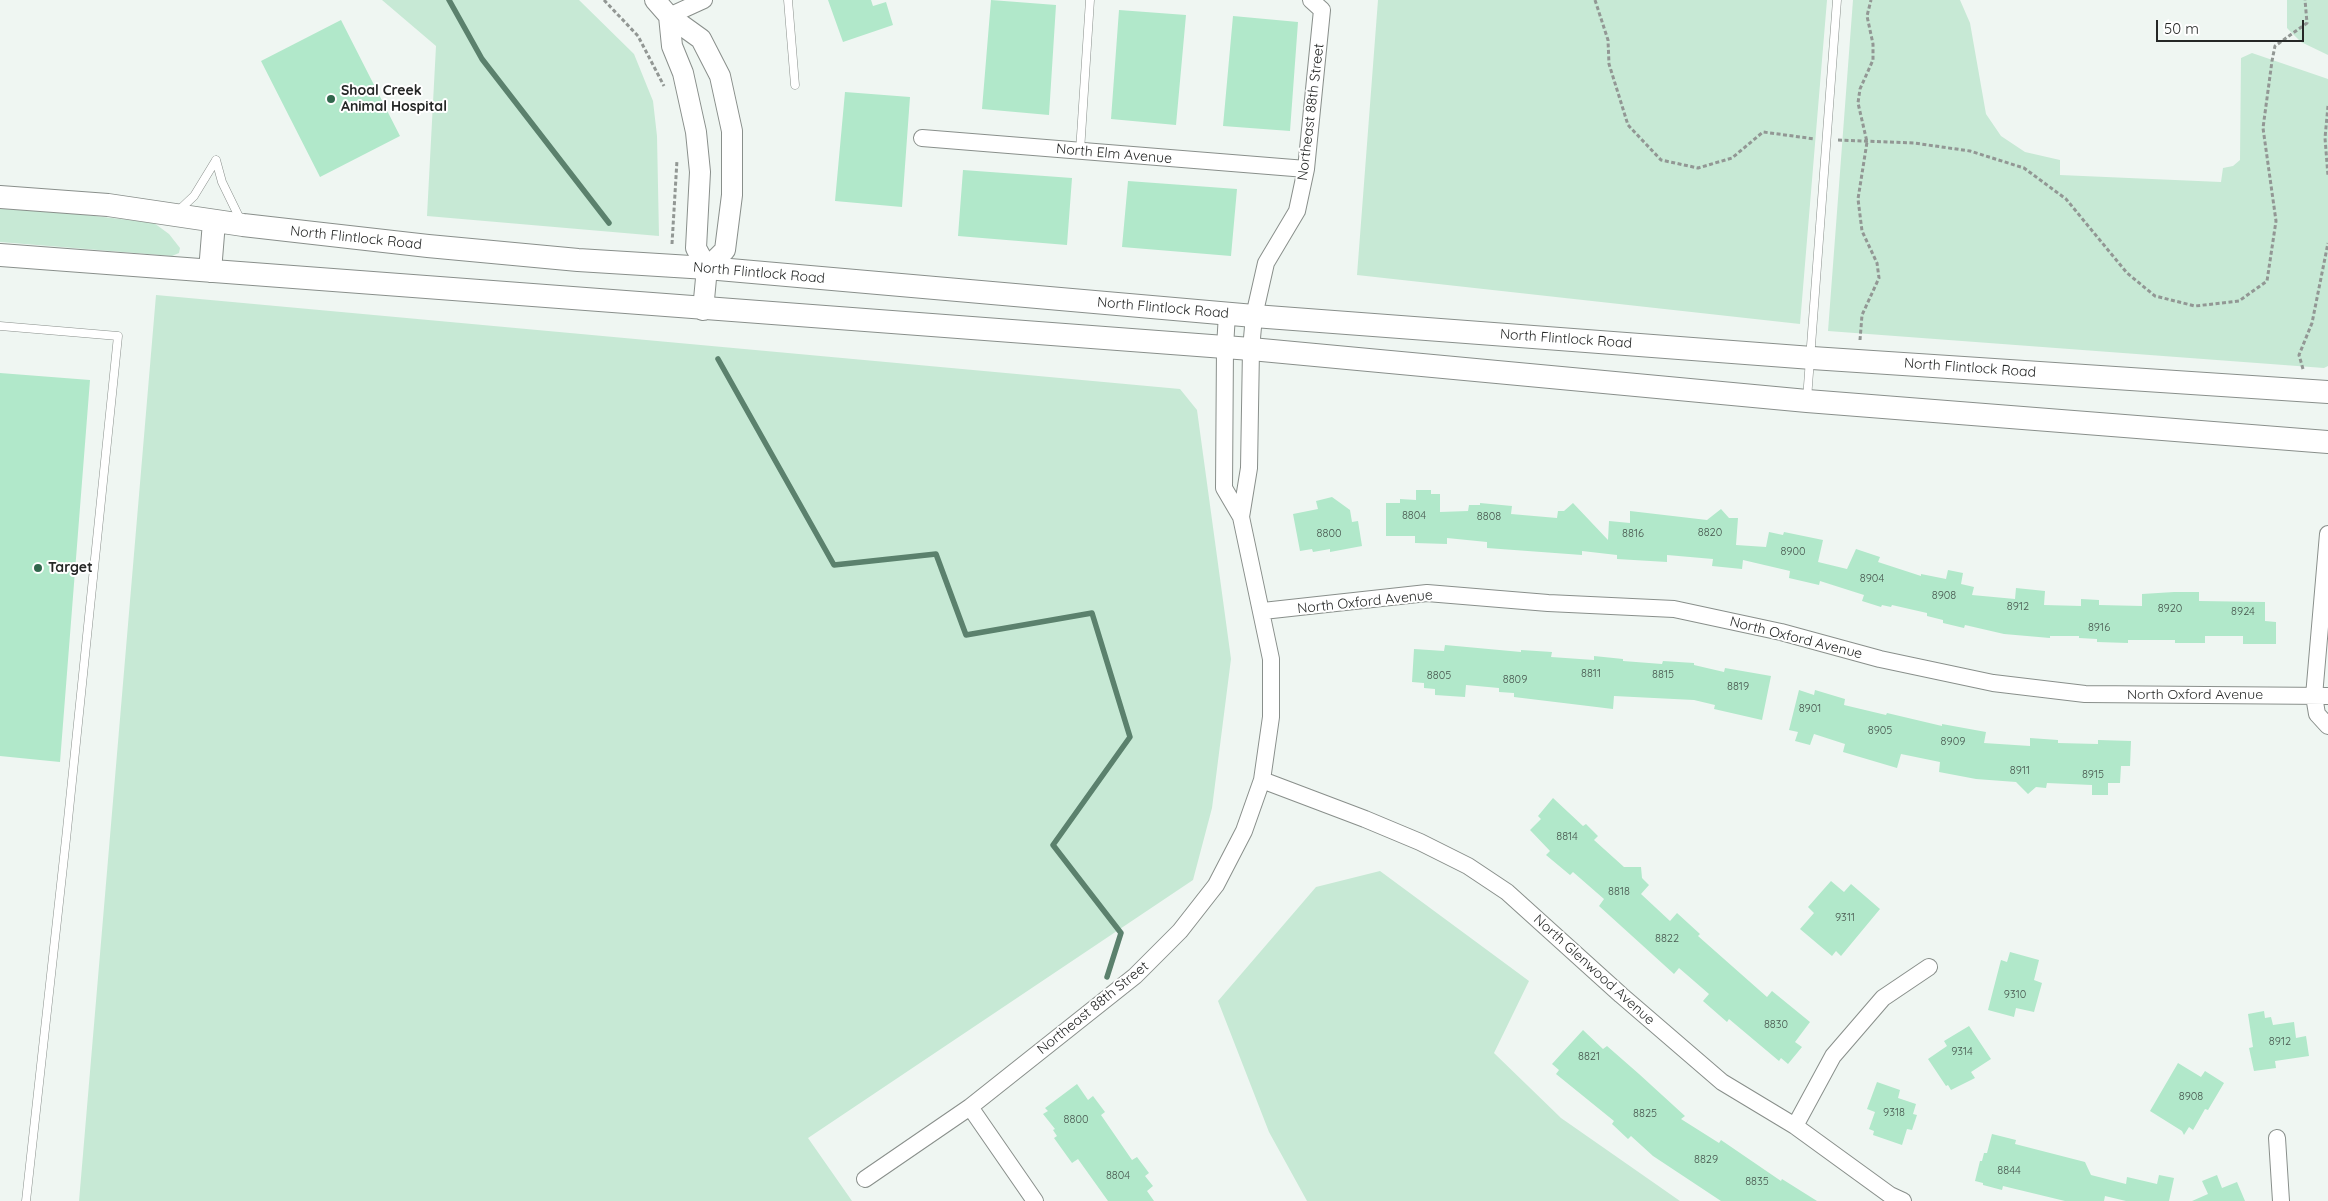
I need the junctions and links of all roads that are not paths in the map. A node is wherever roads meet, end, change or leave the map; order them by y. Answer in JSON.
{"nodes":[{"id":1,"x":655,"y":0,"type":"edge"},
{"id":2,"x":704,"y":0,"type":"edge"},
{"id":3,"x":788,"y":0,"type":"edge"},
{"id":4,"x":1090,"y":0,"type":"edge"},
{"id":5,"x":1311,"y":0,"type":"edge"},
{"id":6,"x":1836,"y":0,"type":"edge"},
{"id":7,"x":672,"y":8,"type":"edge"},
{"id":8,"x":795,"y":85,"type":"dead end"},
{"id":9,"x":922,"y":138,"type":"dead end"},
{"id":10,"x":1080,"y":151,"type":"junction"},
{"id":11,"x":1306,"y":169,"type":"junction"},
{"id":12,"x":0,"y":197,"type":"edge"},
{"id":13,"x":167,"y":216,"type":"junction"},
{"id":14,"x":214,"y":222,"type":"junction"},
{"id":15,"x":243,"y":225,"type":"junction"},
{"id":16,"x":0,"y":255,"type":"edge"},
{"id":17,"x":707,"y":268,"type":"junction"},
{"id":18,"x":210,"y":271,"type":"junction"},
{"id":19,"x":703,"y":310,"type":"junction"},
{"id":20,"x":1227,"y":314,"type":"junction"},
{"id":21,"x":1254,"y":316,"type":"junction"},
{"id":22,"x":0,"y":326,"type":"edge"},
{"id":23,"x":1225,"y":347,"type":"junction"},
{"id":24,"x":1251,"y":349,"type":"junction"},
{"id":25,"x":1812,"y":358,"type":"junction"},
{"id":26,"x":2328,"y":392,"type":"edge"},
{"id":27,"x":1806,"y":401,"type":"junction"},
{"id":28,"x":2328,"y":442,"type":"edge"},
{"id":29,"x":1241,"y":517,"type":"junction"},
{"id":30,"x":2328,"y":534,"type":"edge"},
{"id":31,"x":1263,"y":612,"type":"junction"},
{"id":32,"x":2321,"y":696,"type":"edge"},
{"id":33,"x":2328,"y":726,"type":"edge"},
{"id":34,"x":1262,"y":780,"type":"junction"},
{"id":35,"x":1929,"y":967,"type":"dead end"},
{"id":36,"x":970,"y":1107,"type":"junction"},
{"id":37,"x":1795,"y":1126,"type":"junction"},
{"id":38,"x":2277,"y":1138,"type":"dead end"},
{"id":39,"x":865,"y":1179,"type":"dead end"},
{"id":40,"x":26,"y":1201,"type":"edge"},
{"id":41,"x":1035,"y":1201,"type":"edge"},
{"id":42,"x":1902,"y":1201,"type":"edge"},
{"id":43,"x":2281,"y":1201,"type":"edge"}],
"edges":[{"from":1,"to":7,"type":"street"},
{"from":2,"to":7,"type":"street"},
{"from":3,"to":8,"type":"lane"},
{"from":4,"to":10,"type":"lane"},
{"from":5,"to":11,"type":"street","name":"Northeast 88th Street"},
{"from":6,"to":25,"type":"lane"},
{"from":7,"to":17,"type":"street"},
{"from":7,"to":17,"type":"street"},
{"from":9,"to":10,"type":"street","name":"North Elm Avenue"},
{"from":10,"to":11,"type":"street","name":"North Elm Avenue"},
{"from":11,"to":21,"type":"street","name":"Northeast 88th Street"},
{"from":12,"to":13,"type":"main road","name":"North Flintlock Road"},
{"from":13,"to":14,"type":"main road","name":"North Flintlock Road"},
{"from":13,"to":15,"type":"lane"},
{"from":14,"to":15,"type":"main road","name":"North Flintlock Road"},
{"from":14,"to":18,"type":"main road"},
{"from":15,"to":17,"type":"main road","name":"North Flintlock Road"},
{"from":16,"to":18,"type":"main road"},
{"from":17,"to":19,"type":"street"},
{"from":17,"to":20,"type":"main road","name":"North Flintlock Road"},
{"from":18,"to":19,"type":"main road"},
{"from":19,"to":23,"type":"main road"},
{"from":20,"to":21,"type":"main road","name":"North Flintlock Road"},
{"from":20,"to":23,"type":"street"},
{"from":21,"to":24,"type":"street","name":"Northeast 88th Street"},
{"from":21,"to":25,"type":"main road","name":"North Flintlock Road"},
{"from":22,"to":40,"type":"lane"},
{"from":23,"to":24,"type":"main road"},
{"from":23,"to":29,"type":"street","name":"Northeast 88th Street"},
{"from":24,"to":27,"type":"main road"},
{"from":24,"to":29,"type":"street","name":"Northeast 88th Street"},
{"from":25,"to":26,"type":"main road","name":"North Flintlock Road"},
{"from":25,"to":27,"type":"lane"},
{"from":27,"to":28,"type":"main road"},
{"from":29,"to":31,"type":"street","name":"Northeast 88th Street"},
{"from":30,"to":32,"type":"street"},
{"from":31,"to":32,"type":"street","name":"North Oxford Avenue"},
{"from":31,"to":34,"type":"street","name":"Northeast 88th Street"},
{"from":32,"to":33,"type":"street"},
{"from":34,"to":36,"type":"street","name":"Northeast 88th Street"},
{"from":34,"to":37,"type":"street","name":"North Glenwood Avenue"},
{"from":35,"to":37,"type":"street"},
{"from":36,"to":39,"type":"street","name":"Northeast 88th Street"},
{"from":36,"to":41,"type":"street"},
{"from":37,"to":42,"type":"street","name":"North Glenwood Avenue"},
{"from":38,"to":43,"type":"street"}]}
